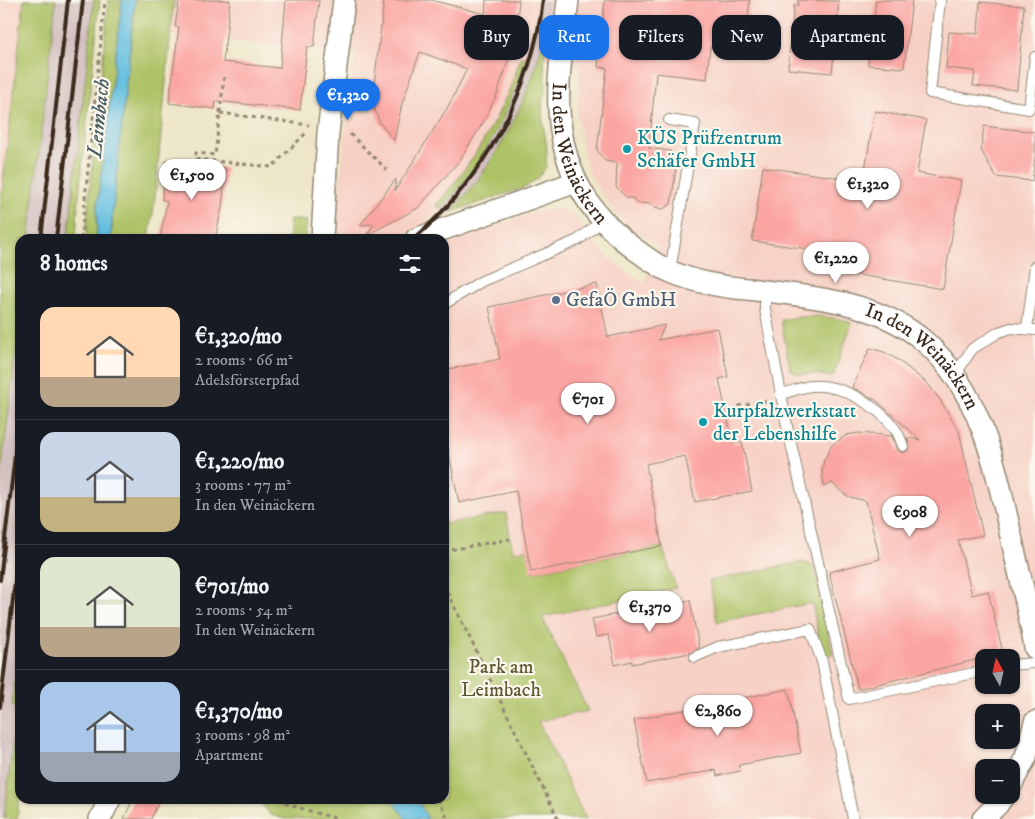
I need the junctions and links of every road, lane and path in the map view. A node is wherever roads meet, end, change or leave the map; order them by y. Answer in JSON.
{"nodes":[{"id":1,"x":105,"y":0,"type":"edge"},
{"id":2,"x":344,"y":0,"type":"edge"},
{"id":3,"x":568,"y":0,"type":"edge"},
{"id":4,"x":940,"y":0,"type":"edge"},
{"id":5,"x":1035,"y":57,"type":"edge"},
{"id":6,"x":224,"y":77,"type":"dead end"},
{"id":7,"x":220,"y":113,"type":"junction"},
{"id":8,"x":669,"y":120,"type":"dead end"},
{"id":9,"x":328,"y":133,"type":"junction"},
{"id":10,"x":387,"y":170,"type":"dead end"},
{"id":11,"x":576,"y":182,"type":"junction"},
{"id":12,"x":602,"y":221,"type":"junction"},
{"id":13,"x":82,"y":234,"type":"edge"},
{"id":14,"x":322,"y":234,"type":"edge"},
{"id":15,"x":430,"y":234,"type":"edge"},
{"id":16,"x":1035,"y":266,"type":"edge"},
{"id":17,"x":670,"y":271,"type":"junction"},
{"id":18,"x":765,"y":291,"type":"junction"},
{"id":19,"x":449,"y":301,"type":"edge"},
{"id":20,"x":1031,"y":329,"type":"edge"},
{"id":21,"x":955,"y":376,"type":"junction"},
{"id":22,"x":781,"y":396,"type":"junction"},
{"id":23,"x":738,"y":406,"type":"dead end"},
{"id":24,"x":904,"y":446,"type":"dead end"},
{"id":25,"x":510,"y":538,"type":"dead end"},
{"id":26,"x":449,"y":550,"type":"edge"},
{"id":27,"x":449,"y":595,"type":"edge"},
{"id":28,"x":1033,"y":623,"type":"edge"},
{"id":29,"x":1035,"y":648,"type":"edge"},
{"id":30,"x":694,"y":657,"type":"dead end"},
{"id":31,"x":1035,"y":663,"type":"edge"},
{"id":32,"x":1020,"y":664,"type":"edge"},
{"id":33,"x":975,"y":672,"type":"edge"},
{"id":34,"x":1035,"y":722,"type":"edge"},
{"id":35,"x":1020,"y":768,"type":"edge"},
{"id":36,"x":108,"y":804,"type":"edge"},
{"id":37,"x":288,"y":804,"type":"edge"},
{"id":38,"x":440,"y":804,"type":"edge"},
{"id":39,"x":998,"y":804,"type":"edge"},
{"id":40,"x":100,"y":819,"type":"edge"},
{"id":41,"x":337,"y":819,"type":"edge"},
{"id":42,"x":448,"y":819,"type":"edge"},
{"id":43,"x":558,"y":819,"type":"edge"},
{"id":44,"x":853,"y":819,"type":"edge"},
{"id":45,"x":983,"y":819,"type":"edge"}],
"edges":[{"from":1,"to":13,"type":"path"},
{"from":2,"to":9,"type":"street"},
{"from":3,"to":11,"type":"street","name":"In den Weinäckern"},
{"from":4,"to":5,"type":"lane"},
{"from":6,"to":7,"type":"path"},
{"from":7,"to":7,"type":"path"},
{"from":8,"to":17,"type":"lane"},
{"from":9,"to":10,"type":"path"},
{"from":9,"to":14,"type":"street"},
{"from":11,"to":12,"type":"street","name":"In den Weinäckern"},
{"from":11,"to":15,"type":"street"},
{"from":12,"to":17,"type":"street","name":"In den Weinäckern"},
{"from":12,"to":19,"type":"lane"},
{"from":16,"to":20,"type":"lane"},
{"from":17,"to":18,"type":"street","name":"In den Weinäckern"},
{"from":18,"to":21,"type":"street","name":"In den Weinäckern"},
{"from":18,"to":22,"type":"lane"},
{"from":20,"to":21,"type":"lane"},
{"from":21,"to":28,"type":"street","name":"In den Weinäckern"},
{"from":22,"to":23,"type":"path"},
{"from":22,"to":24,"type":"lane"},
{"from":22,"to":33,"type":"lane"},
{"from":25,"to":26,"type":"path"},
{"from":27,"to":43,"type":"path"},
{"from":28,"to":29,"type":"street","name":"In den Weinäckern"},
{"from":30,"to":44,"type":"lane"},
{"from":31,"to":32,"type":"lane"},
{"from":34,"to":35,"type":"street"},
{"from":36,"to":40,"type":"street"},
{"from":37,"to":41,"type":"path"},
{"from":38,"to":42,"type":"path"},
{"from":39,"to":45,"type":"street"}]}
